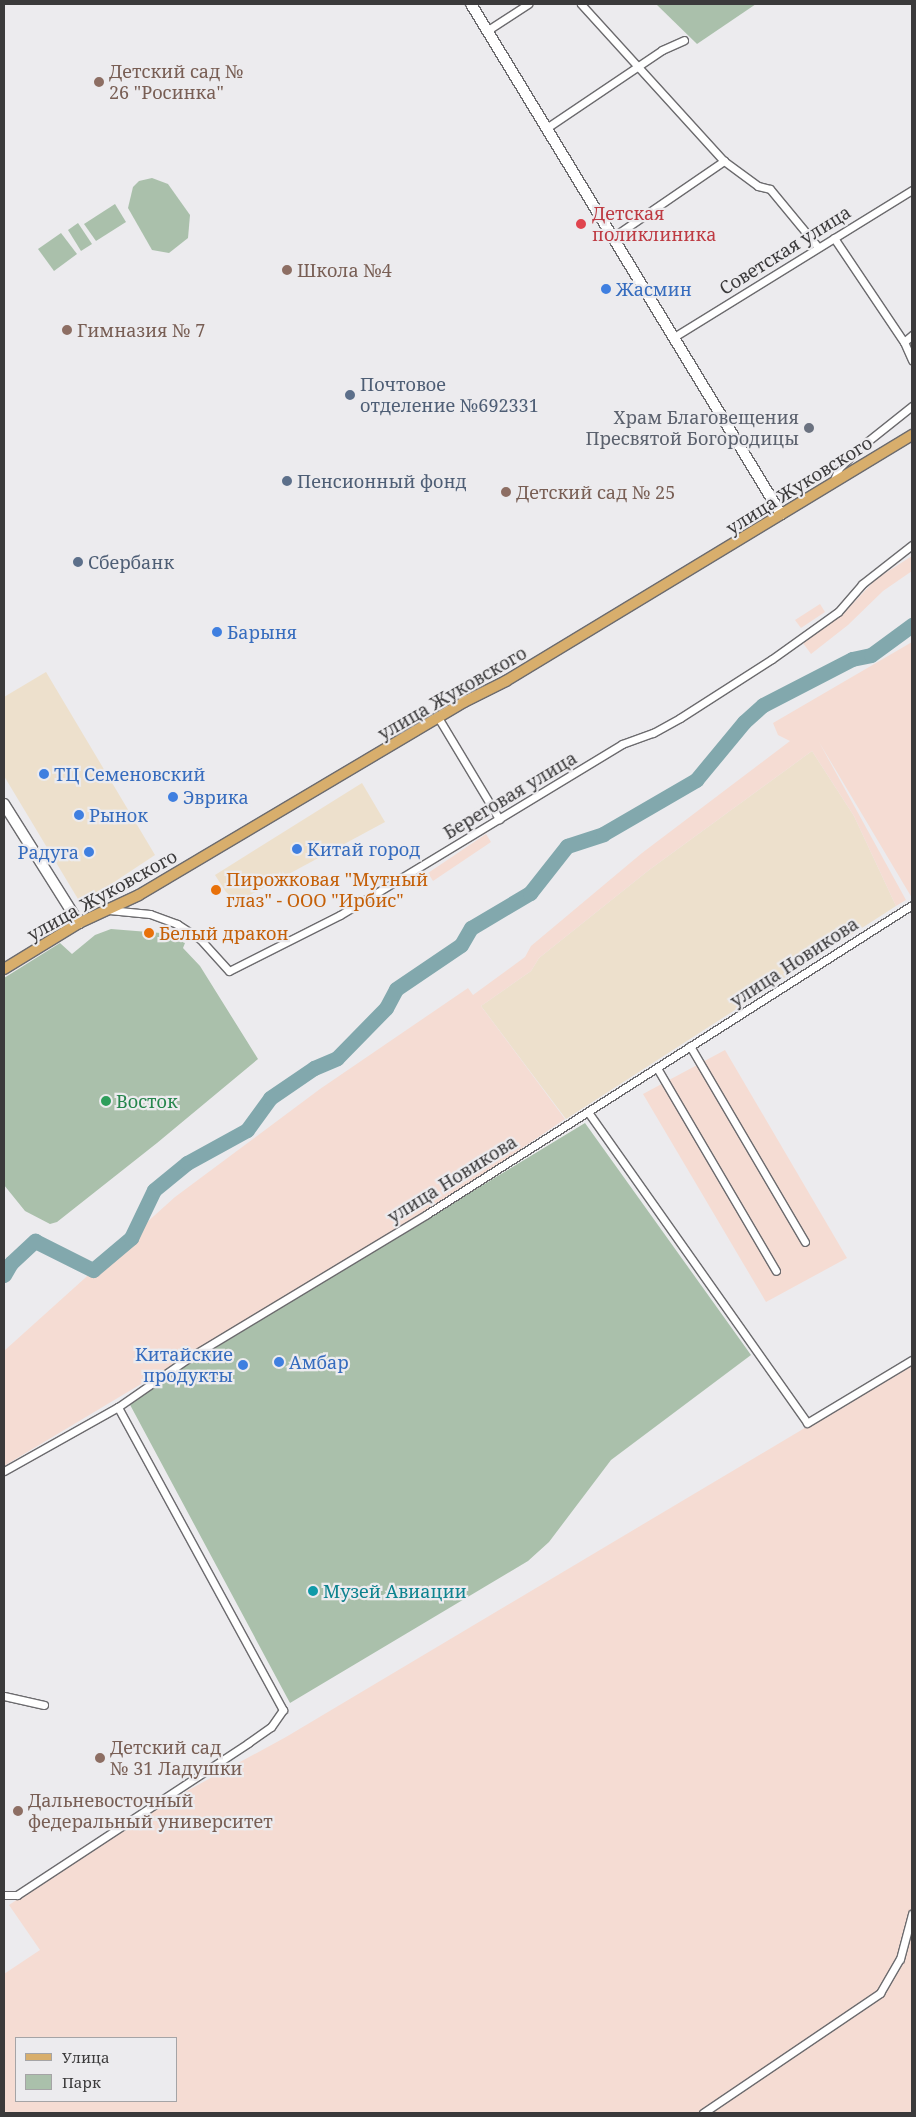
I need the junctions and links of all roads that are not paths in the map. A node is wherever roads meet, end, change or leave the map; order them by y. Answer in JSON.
{"nodes":[{"id":1,"x":472,"y":4,"type":"edge"},
{"id":2,"x":528,"y":4,"type":"edge"},
{"id":3,"x":581,"y":4,"type":"edge"},
{"id":4,"x":488,"y":30,"type":"junction"},
{"id":5,"x":684,"y":40,"type":"dead end"},
{"id":6,"x":638,"y":66,"type":"junction"},
{"id":7,"x":548,"y":127,"type":"junction"},
{"id":8,"x":724,"y":161,"type":"junction"},
{"id":9,"x":912,"y":190,"type":"edge"},
{"id":10,"x":613,"y":237,"type":"junction"},
{"id":11,"x":834,"y":238,"type":"junction"},
{"id":12,"x":817,"y":246,"type":"junction"},
{"id":13,"x":912,"y":335,"type":"edge"},
{"id":14,"x":674,"y":337,"type":"junction"},
{"id":15,"x":904,"y":342,"type":"junction"},
{"id":16,"x":912,"y":360,"type":"edge"},
{"id":17,"x":912,"y":406,"type":"edge"},
{"id":18,"x":912,"y":435,"type":"edge"},
{"id":19,"x":833,"y":482,"type":"junction"},
{"id":20,"x":781,"y":514,"type":"junction"},
{"id":21,"x":912,"y":544,"type":"edge"},
{"id":22,"x":439,"y":719,"type":"junction"},
{"id":23,"x":4,"y":804,"type":"edge"},
{"id":24,"x":499,"y":819,"type":"junction"},
{"id":25,"x":912,"y":905,"type":"edge"},
{"id":26,"x":104,"y":910,"type":"junction"},
{"id":27,"x":79,"y":922,"type":"junction"},
{"id":28,"x":4,"y":969,"type":"edge"},
{"id":29,"x":690,"y":1046,"type":"junction"},
{"id":30,"x":657,"y":1068,"type":"junction"},
{"id":31,"x":588,"y":1112,"type":"junction"},
{"id":32,"x":805,"y":1242,"type":"dead end"},
{"id":33,"x":776,"y":1271,"type":"dead end"},
{"id":34,"x":912,"y":1360,"type":"edge"},
{"id":35,"x":118,"y":1407,"type":"junction"},
{"id":36,"x":4,"y":1471,"type":"edge"},
{"id":37,"x":4,"y":1696,"type":"edge"},
{"id":38,"x":44,"y":1705,"type":"dead end"},
{"id":39,"x":4,"y":1895,"type":"edge"},
{"id":40,"x":912,"y":1914,"type":"edge"},
{"id":41,"x":704,"y":2113,"type":"edge"}],
"edges":[{"from":1,"to":4,"type":"main road"},
{"from":2,"to":4,"type":"street"},
{"from":3,"to":6,"type":"street"},
{"from":4,"to":7,"type":"main road"},
{"from":5,"to":6,"type":"street"},
{"from":6,"to":7,"type":"street"},
{"from":6,"to":8,"type":"street"},
{"from":7,"to":10,"type":"main road"},
{"from":8,"to":10,"type":"street"},
{"from":8,"to":12,"type":"street"},
{"from":9,"to":11,"type":"street","name":"Советская улица"},
{"from":10,"to":14,"type":"main road"},
{"from":11,"to":12,"type":"street","name":"Советская улица"},
{"from":11,"to":15,"type":"street"},
{"from":12,"to":14,"type":"street","name":"Советская улица"},
{"from":13,"to":15,"type":"street"},
{"from":14,"to":20,"type":"main road"},
{"from":15,"to":16,"type":"street"},
{"from":17,"to":19,"type":"street"},
{"from":18,"to":19,"type":"main road","name":"улица Жуковского"},
{"from":19,"to":20,"type":"main road","name":"улица Жуковского"},
{"from":20,"to":22,"type":"main road","name":"улица Жуковского"},
{"from":21,"to":24,"type":"street","name":"Береговая улица"},
{"from":22,"to":24,"type":"street"},
{"from":22,"to":26,"type":"main road","name":"улица Жуковского"},
{"from":23,"to":27,"type":"main road"},
{"from":24,"to":26,"type":"street","name":"Береговая улица"},
{"from":25,"to":29,"type":"street","name":"улица Новикова"},
{"from":26,"to":27,"type":"main road","name":"улица Жуковского"},
{"from":27,"to":28,"type":"main road","name":"улица Жуковского"},
{"from":29,"to":30,"type":"street","name":"улица Новикова"},
{"from":29,"to":32,"type":"street"},
{"from":30,"to":31,"type":"street","name":"улица Новикова"},
{"from":30,"to":33,"type":"street"},
{"from":31,"to":34,"type":"street"},
{"from":31,"to":35,"type":"street","name":"улица Новикова"},
{"from":35,"to":36,"type":"street","name":"улица Новикова"},
{"from":35,"to":39,"type":"street"},
{"from":37,"to":38,"type":"street"},
{"from":40,"to":41,"type":"street"}]}
